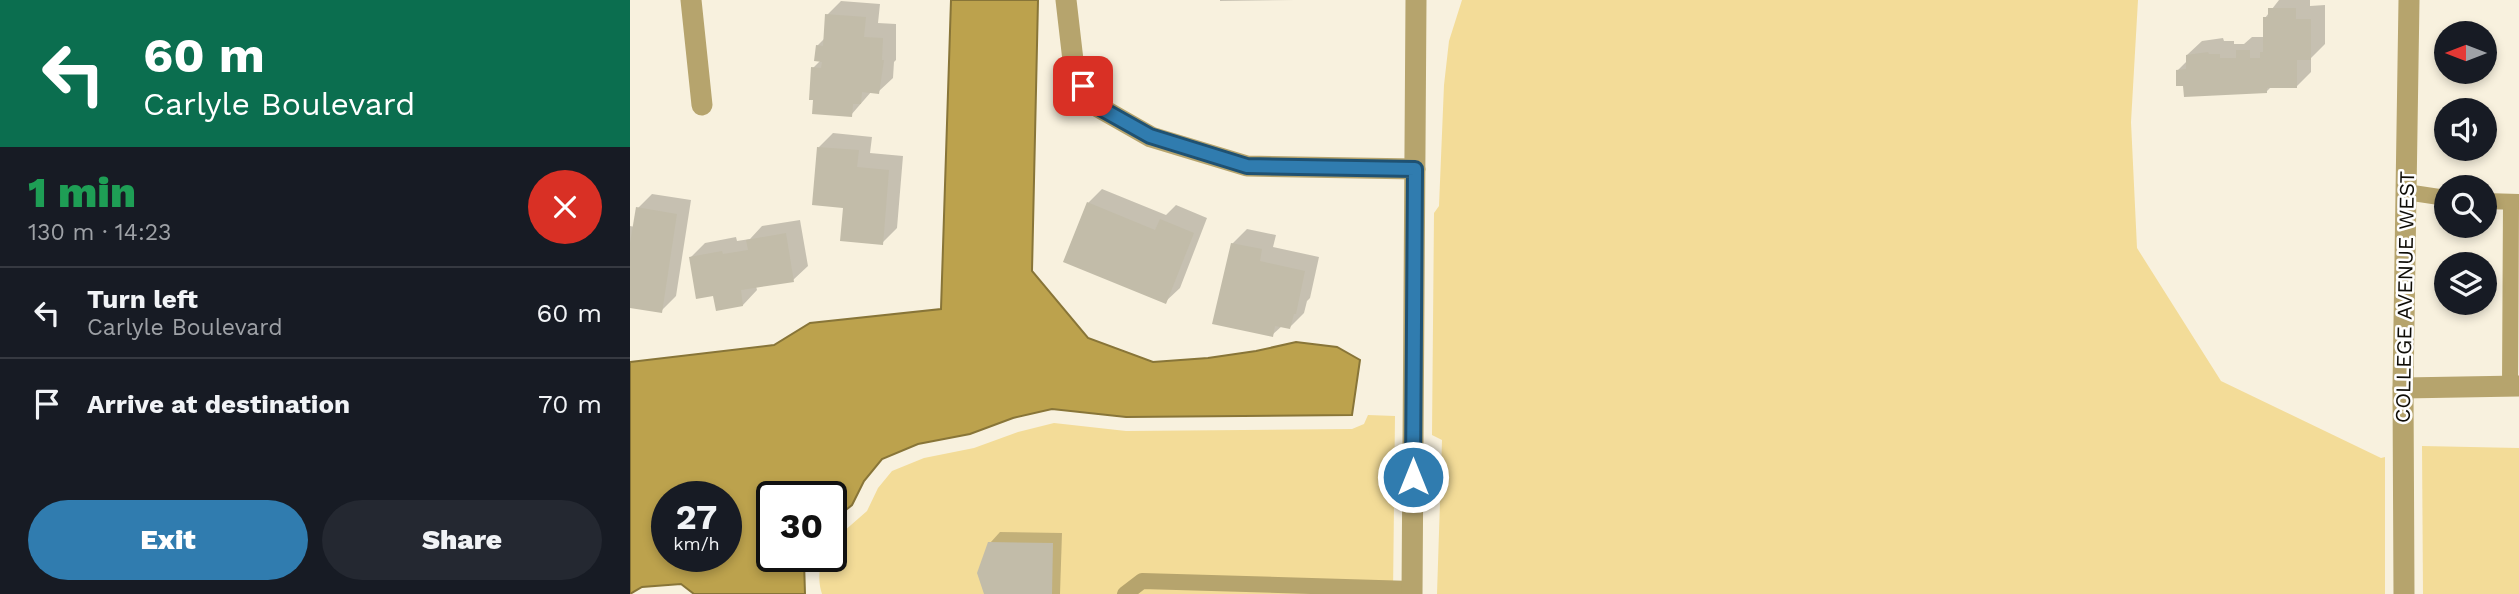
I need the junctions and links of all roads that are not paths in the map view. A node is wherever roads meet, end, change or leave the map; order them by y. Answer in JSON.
{"nodes":[{"id":1,"x":691,"y":0,"type":"edge"},
{"id":2,"x":1066,"y":0,"type":"edge"},
{"id":3,"x":1416,"y":0,"type":"edge"},
{"id":4,"x":2409,"y":0,"type":"edge"},
{"id":5,"x":702,"y":105,"type":"dead end"},
{"id":6,"x":1415,"y":169,"type":"junction"},
{"id":7,"x":2406,"y":192,"type":"junction"},
{"id":8,"x":2434,"y":196,"type":"edge"},
{"id":9,"x":2497,"y":201,"type":"edge"},
{"id":10,"x":2515,"y":202,"type":"edge"},
{"id":11,"x":2514,"y":386,"type":"edge"},
{"id":12,"x":2403,"y":388,"type":"junction"},
{"id":13,"x":1412,"y":591,"type":"edge"},
{"id":14,"x":1125,"y":594,"type":"edge"},
{"id":15,"x":2404,"y":594,"type":"edge"}],
"edges":[{"from":1,"to":5,"type":"street"},
{"from":2,"to":6,"type":"street"},
{"from":3,"to":6,"type":"street"},
{"from":4,"to":7,"type":"street","name":"COLLEGE AVENUE WEST"},
{"from":6,"to":13,"type":"street"},
{"from":7,"to":8,"type":"lane"},
{"from":7,"to":12,"type":"street","name":"COLLEGE AVENUE WEST"},
{"from":9,"to":10,"type":"lane"},
{"from":10,"to":11,"type":"lane"},
{"from":11,"to":12,"type":"street"},
{"from":12,"to":15,"type":"street","name":"COLLEGE AVENUE WEST"},
{"from":13,"to":14,"type":"lane"}]}
